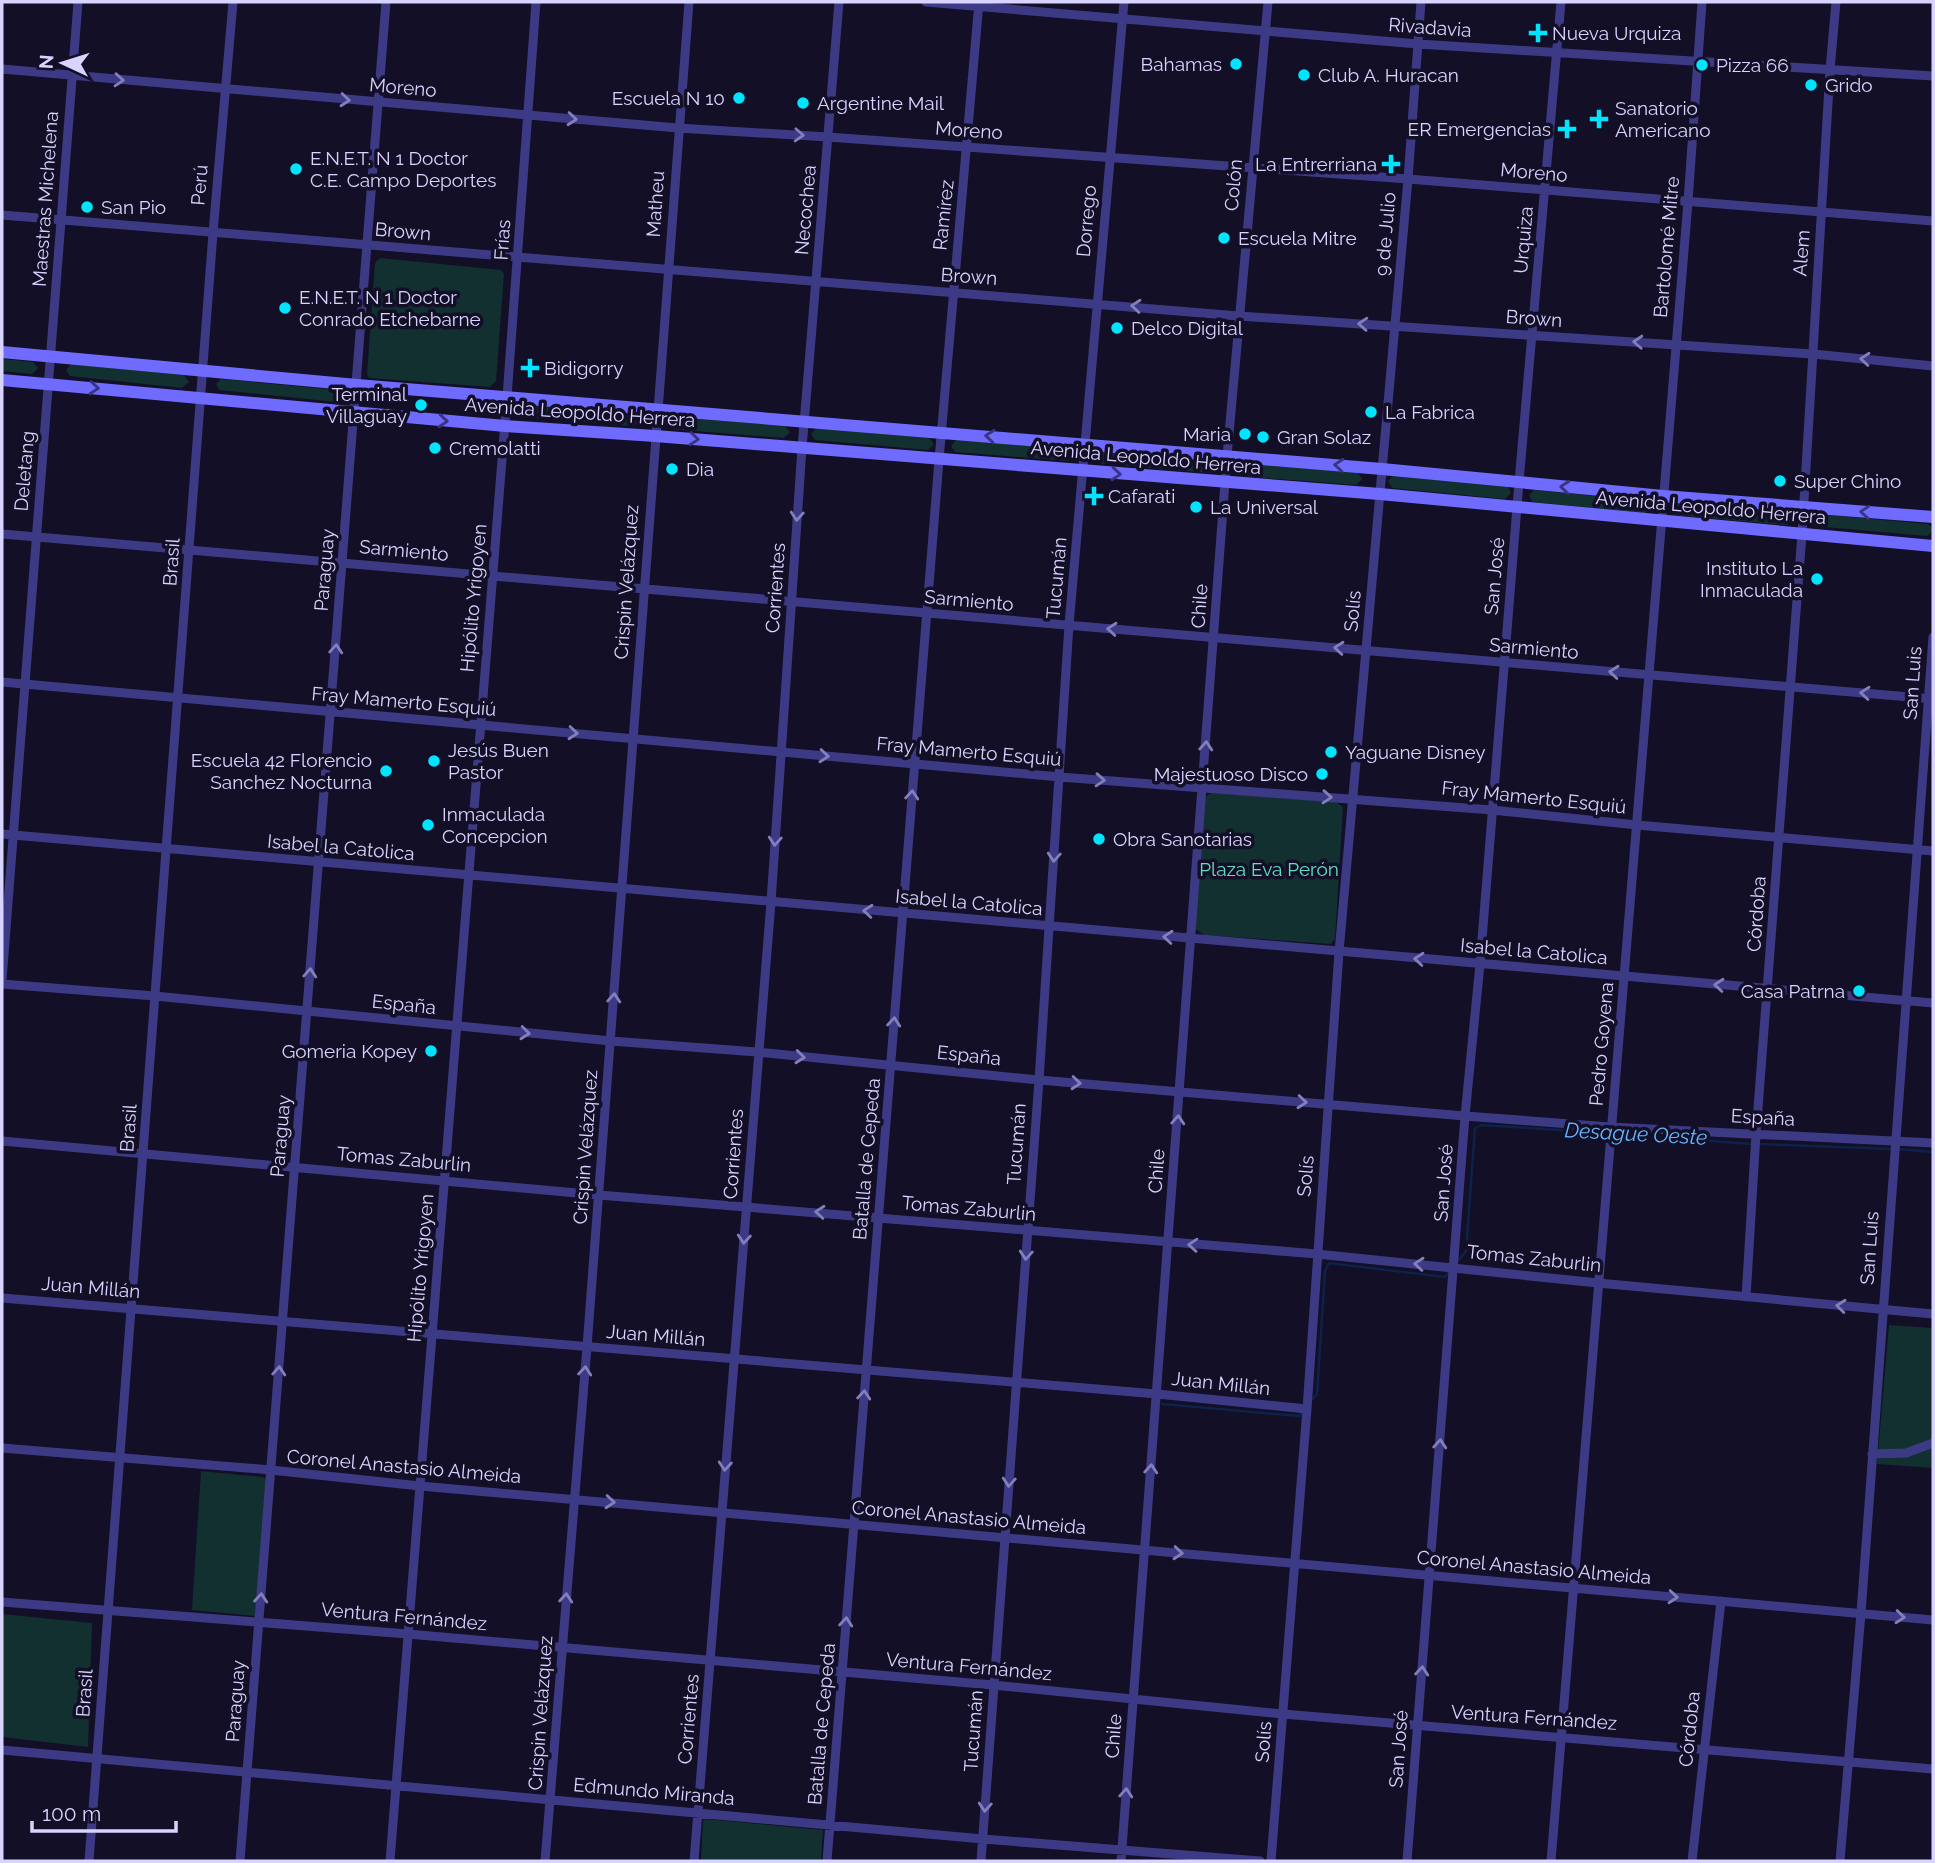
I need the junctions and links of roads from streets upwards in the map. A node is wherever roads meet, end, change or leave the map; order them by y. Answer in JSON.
{"nodes":[{"id":1,"x":78,"y":2,"type":"edge"},
{"id":2,"x":233,"y":2,"type":"edge"},
{"id":3,"x":386,"y":2,"type":"edge"},
{"id":4,"x":536,"y":2,"type":"edge"},
{"id":5,"x":689,"y":2,"type":"edge"},
{"id":6,"x":839,"y":2,"type":"edge"},
{"id":7,"x":926,"y":2,"type":"edge"},
{"id":8,"x":1124,"y":2,"type":"edge"},
{"id":9,"x":1268,"y":2,"type":"edge"},
{"id":10,"x":1421,"y":2,"type":"edge"},
{"id":11,"x":1561,"y":2,"type":"edge"},
{"id":12,"x":1702,"y":2,"type":"edge"},
{"id":13,"x":1836,"y":2,"type":"edge"},
{"id":14,"x":979,"y":4,"type":"edge"},
{"id":15,"x":1122,"y":19,"type":"junction"},
{"id":16,"x":1266,"y":30,"type":"junction"},
{"id":17,"x":1418,"y":44,"type":"junction"},
{"id":18,"x":1557,"y":53,"type":"junction"},
{"id":19,"x":1698,"y":61,"type":"junction"},
{"id":20,"x":2,"y":69,"type":"edge"},
{"id":21,"x":1830,"y":70,"type":"junction"},
{"id":22,"x":71,"y":76,"type":"junction"},
{"id":23,"x":1933,"y":76,"type":"edge"},
{"id":24,"x":225,"y":88,"type":"junction"},
{"id":25,"x":377,"y":103,"type":"junction"},
{"id":26,"x":528,"y":115,"type":"junction"},
{"id":27,"x":678,"y":128,"type":"junction"},
{"id":28,"x":828,"y":137,"type":"junction"},
{"id":29,"x":967,"y":148,"type":"junction"},
{"id":30,"x":1109,"y":158,"type":"junction"},
{"id":31,"x":1252,"y":169,"type":"junction"},
{"id":32,"x":1408,"y":179,"type":"junction"},
{"id":33,"x":1545,"y":190,"type":"junction"},
{"id":34,"x":1688,"y":202,"type":"junction"},
{"id":35,"x":1822,"y":212,"type":"junction"},
{"id":36,"x":2,"y":215,"type":"edge"},
{"id":37,"x":60,"y":220,"type":"junction"},
{"id":38,"x":1933,"y":221,"type":"edge"},
{"id":39,"x":213,"y":233,"type":"junction"},
{"id":40,"x":367,"y":245,"type":"junction"},
{"id":41,"x":518,"y":257,"type":"junction"},
{"id":42,"x":667,"y":270,"type":"junction"},
{"id":43,"x":816,"y":280,"type":"junction"},
{"id":44,"x":953,"y":292,"type":"junction"},
{"id":45,"x":1097,"y":303,"type":"junction"},
{"id":46,"x":1239,"y":316,"type":"junction"},
{"id":47,"x":1394,"y":326,"type":"junction"},
{"id":48,"x":1531,"y":336,"type":"junction"},
{"id":49,"x":1676,"y":345,"type":"junction"},
{"id":50,"x":2,"y":352,"type":"edge"},
{"id":51,"x":1812,"y":355,"type":"junction"},
{"id":52,"x":51,"y":357,"type":"junction"},
{"id":53,"x":1933,"y":366,"type":"edge"},
{"id":54,"x":202,"y":370,"type":"junction"},
{"id":55,"x":2,"y":380,"type":"edge"},
{"id":56,"x":49,"y":384,"type":"junction"},
{"id":57,"x":357,"y":385,"type":"junction"},
{"id":58,"x":201,"y":397,"type":"junction"},
{"id":59,"x":508,"y":397,"type":"junction"},
{"id":60,"x":657,"y":408,"type":"junction"},
{"id":61,"x":355,"y":413,"type":"junction"},
{"id":62,"x":805,"y":421,"type":"junction"},
{"id":63,"x":505,"y":426,"type":"junction"},
{"id":64,"x":942,"y":432,"type":"junction"},
{"id":65,"x":655,"y":436,"type":"junction"},
{"id":66,"x":1086,"y":444,"type":"junction"},
{"id":67,"x":802,"y":448,"type":"junction"},
{"id":68,"x":1227,"y":456,"type":"junction"},
{"id":69,"x":939,"y":460,"type":"junction"},
{"id":70,"x":1382,"y":469,"type":"junction"},
{"id":71,"x":1083,"y":471,"type":"junction"},
{"id":72,"x":1519,"y":482,"type":"junction"},
{"id":73,"x":1226,"y":483,"type":"junction"},
{"id":74,"x":1380,"y":494,"type":"junction"},
{"id":75,"x":1663,"y":496,"type":"junction"},
{"id":76,"x":1804,"y":507,"type":"junction"},
{"id":77,"x":1518,"y":509,"type":"junction"},
{"id":78,"x":1933,"y":517,"type":"edge"},
{"id":79,"x":1661,"y":522,"type":"junction"},
{"id":80,"x":2,"y":534,"type":"edge"},
{"id":81,"x":1802,"y":534,"type":"junction"},
{"id":82,"x":37,"y":537,"type":"junction"},
{"id":83,"x":1933,"y":547,"type":"edge"},
{"id":84,"x":190,"y":550,"type":"junction"},
{"id":85,"x":342,"y":563,"type":"junction"},
{"id":86,"x":493,"y":575,"type":"junction"},
{"id":87,"x":643,"y":589,"type":"junction"},
{"id":88,"x":791,"y":602,"type":"junction"},
{"id":89,"x":927,"y":615,"type":"junction"},
{"id":90,"x":1069,"y":625,"type":"junction"},
{"id":91,"x":1933,"y":637,"type":"edge"},
{"id":92,"x":1214,"y":638,"type":"junction"},
{"id":93,"x":1366,"y":650,"type":"junction"},
{"id":94,"x":1504,"y":663,"type":"junction"},
{"id":95,"x":1648,"y":675,"type":"junction"},
{"id":96,"x":2,"y":682,"type":"edge"},
{"id":97,"x":25,"y":684,"type":"junction"},
{"id":98,"x":1790,"y":687,"type":"junction"},
{"id":99,"x":178,"y":698,"type":"junction"},
{"id":100,"x":1931,"y":699,"type":"edge"},
{"id":101,"x":331,"y":712,"type":"junction"},
{"id":102,"x":481,"y":725,"type":"junction"},
{"id":103,"x":632,"y":739,"type":"junction"},
{"id":104,"x":781,"y":752,"type":"junction"},
{"id":105,"x":915,"y":764,"type":"junction"},
{"id":106,"x":1060,"y":777,"type":"junction"},
{"id":107,"x":1203,"y":788,"type":"junction"},
{"id":108,"x":1352,"y":798,"type":"junction"},
{"id":109,"x":1492,"y":810,"type":"junction"},
{"id":110,"x":1637,"y":825,"type":"junction"},
{"id":111,"x":2,"y":834,"type":"edge"},
{"id":112,"x":13,"y":835,"type":"junction"},
{"id":113,"x":1778,"y":837,"type":"junction"},
{"id":114,"x":167,"y":849,"type":"junction"},
{"id":115,"x":1918,"y":850,"type":"junction"},
{"id":116,"x":1933,"y":851,"type":"edge"},
{"id":117,"x":319,"y":862,"type":"junction"},
{"id":118,"x":469,"y":876,"type":"junction"},
{"id":119,"x":621,"y":889,"type":"junction"},
{"id":120,"x":771,"y":902,"type":"junction"},
{"id":121,"x":903,"y":914,"type":"junction"},
{"id":122,"x":1049,"y":926,"type":"junction"},
{"id":123,"x":1191,"y":939,"type":"junction"},
{"id":124,"x":1339,"y":952,"type":"junction"},
{"id":125,"x":1480,"y":964,"type":"junction"},
{"id":126,"x":1625,"y":976,"type":"junction"},
{"id":127,"x":2,"y":982,"type":"edge"},
{"id":128,"x":1769,"y":989,"type":"junction"},
{"id":129,"x":155,"y":996,"type":"junction"},
{"id":130,"x":1905,"y":1001,"type":"junction"},
{"id":131,"x":1933,"y":1003,"type":"edge"},
{"id":132,"x":307,"y":1012,"type":"junction"},
{"id":133,"x":457,"y":1026,"type":"junction"},
{"id":134,"x":611,"y":1041,"type":"junction"},
{"id":135,"x":757,"y":1052,"type":"junction"},
{"id":136,"x":891,"y":1065,"type":"junction"},
{"id":137,"x":1039,"y":1080,"type":"junction"},
{"id":138,"x":1180,"y":1092,"type":"junction"},
{"id":139,"x":1329,"y":1104,"type":"junction"},
{"id":140,"x":1465,"y":1116,"type":"junction"},
{"id":141,"x":1611,"y":1127,"type":"junction"},
{"id":142,"x":1756,"y":1134,"type":"junction"},
{"id":143,"x":1895,"y":1140,"type":"junction"},
{"id":144,"x":2,"y":1141,"type":"edge"},
{"id":145,"x":1933,"y":1143,"type":"edge"},
{"id":146,"x":143,"y":1153,"type":"junction"},
{"id":147,"x":295,"y":1167,"type":"junction"},
{"id":148,"x":445,"y":1180,"type":"junction"},
{"id":149,"x":599,"y":1195,"type":"junction"},
{"id":150,"x":747,"y":1206,"type":"junction"},
{"id":151,"x":878,"y":1217,"type":"junction"},
{"id":152,"x":1028,"y":1231,"type":"junction"},
{"id":153,"x":1168,"y":1244,"type":"junction"},
{"id":154,"x":1317,"y":1254,"type":"junction"},
{"id":155,"x":1454,"y":1267,"type":"junction"},
{"id":156,"x":1598,"y":1283,"type":"junction"},
{"id":157,"x":1746,"y":1297,"type":"junction"},
{"id":158,"x":2,"y":1298,"type":"edge"},
{"id":159,"x":131,"y":1308,"type":"junction"},
{"id":160,"x":1882,"y":1310,"type":"junction"},
{"id":161,"x":1933,"y":1314,"type":"edge"},
{"id":162,"x":283,"y":1322,"type":"junction"},
{"id":163,"x":432,"y":1335,"type":"junction"},
{"id":164,"x":587,"y":1347,"type":"junction"},
{"id":165,"x":734,"y":1359,"type":"junction"},
{"id":166,"x":866,"y":1372,"type":"junction"},
{"id":167,"x":1016,"y":1384,"type":"junction"},
{"id":168,"x":1157,"y":1394,"type":"junction"},
{"id":169,"x":1307,"y":1409,"type":"junction"},
{"id":170,"x":1933,"y":1443,"type":"edge"},
{"id":171,"x":2,"y":1448,"type":"edge"},
{"id":172,"x":1872,"y":1454,"type":"junction"},
{"id":173,"x":120,"y":1460,"type":"junction"},
{"id":174,"x":271,"y":1470,"type":"junction"},
{"id":175,"x":420,"y":1486,"type":"junction"},
{"id":176,"x":575,"y":1499,"type":"junction"},
{"id":177,"x":721,"y":1512,"type":"junction"},
{"id":178,"x":854,"y":1524,"type":"junction"},
{"id":179,"x":1005,"y":1537,"type":"junction"},
{"id":180,"x":1145,"y":1550,"type":"junction"},
{"id":181,"x":1294,"y":1563,"type":"junction"},
{"id":182,"x":1430,"y":1575,"type":"junction"},
{"id":183,"x":1574,"y":1588,"type":"junction"},
{"id":184,"x":1721,"y":1601,"type":"junction"},
{"id":185,"x":2,"y":1602,"type":"edge"},
{"id":186,"x":108,"y":1612,"type":"junction"},
{"id":187,"x":1861,"y":1613,"type":"junction"},
{"id":188,"x":1933,"y":1620,"type":"edge"},
{"id":189,"x":259,"y":1621,"type":"junction"},
{"id":190,"x":408,"y":1634,"type":"junction"},
{"id":191,"x":562,"y":1648,"type":"junction"},
{"id":192,"x":710,"y":1660,"type":"junction"},
{"id":193,"x":842,"y":1672,"type":"junction"},
{"id":194,"x":993,"y":1685,"type":"junction"},
{"id":195,"x":1133,"y":1699,"type":"junction"},
{"id":196,"x":1283,"y":1714,"type":"junction"},
{"id":197,"x":1417,"y":1725,"type":"junction"},
{"id":198,"x":1561,"y":1736,"type":"junction"},
{"id":199,"x":1705,"y":1748,"type":"junction"},
{"id":200,"x":2,"y":1750,"type":"edge"},
{"id":201,"x":97,"y":1759,"type":"junction"},
{"id":202,"x":1848,"y":1762,"type":"junction"},
{"id":203,"x":1933,"y":1769,"type":"edge"},
{"id":204,"x":247,"y":1772,"type":"junction"},
{"id":205,"x":396,"y":1786,"type":"junction"},
{"id":206,"x":551,"y":1798,"type":"junction"},
{"id":207,"x":697,"y":1813,"type":"junction"},
{"id":208,"x":830,"y":1825,"type":"junction"},
{"id":209,"x":983,"y":1839,"type":"junction"},
{"id":210,"x":1122,"y":1851,"type":"junction"},
{"id":211,"x":89,"y":1861,"type":"edge"},
{"id":212,"x":240,"y":1861,"type":"edge"},
{"id":213,"x":390,"y":1861,"type":"edge"},
{"id":214,"x":545,"y":1861,"type":"edge"},
{"id":215,"x":694,"y":1861,"type":"edge"},
{"id":216,"x":827,"y":1861,"type":"edge"},
{"id":217,"x":981,"y":1861,"type":"edge"},
{"id":218,"x":1121,"y":1861,"type":"edge"},
{"id":219,"x":1260,"y":1861,"type":"edge"},
{"id":220,"x":1271,"y":1861,"type":"edge"},
{"id":221,"x":1407,"y":1861,"type":"edge"},
{"id":222,"x":1551,"y":1861,"type":"edge"},
{"id":223,"x":1692,"y":1861,"type":"edge"},
{"id":224,"x":1840,"y":1861,"type":"edge"}],
"edges":[{"from":1,"to":22,"type":"street","name":"Maestras Michelena"},
{"from":2,"to":24,"type":"street","name":"Perú"},
{"from":3,"to":25,"type":"street"},
{"from":4,"to":26,"type":"street","name":"Frías"},
{"from":5,"to":27,"type":"street","name":"Matheu"},
{"from":6,"to":28,"type":"street","name":"Necochea"},
{"from":7,"to":14,"type":"street","name":"Rivadavia"},
{"from":8,"to":15,"type":"street","name":"Dorrego"},
{"from":9,"to":16,"type":"street","name":"Colón"},
{"from":10,"to":17,"type":"street","name":"9 de Julio"},
{"from":11,"to":18,"type":"street","name":"Urquiza"},
{"from":12,"to":19,"type":"street","name":"Bartolomé Mitre"},
{"from":13,"to":21,"type":"street","name":"Alem"},
{"from":14,"to":15,"type":"street","name":"Rivadavia"},
{"from":14,"to":29,"type":"street","name":"Ramírez"},
{"from":15,"to":16,"type":"street","name":"Rivadavia"},
{"from":15,"to":30,"type":"street","name":"Dorrego"},
{"from":16,"to":17,"type":"street","name":"Rivadavia"},
{"from":16,"to":31,"type":"street","name":"Colón"},
{"from":17,"to":18,"type":"street","name":"Rivadavia"},
{"from":17,"to":32,"type":"street","name":"9 de Julio"},
{"from":18,"to":19,"type":"street","name":"Rivadavia"},
{"from":18,"to":33,"type":"street","name":"Urquiza"},
{"from":19,"to":21,"type":"street","name":"Rivadavia"},
{"from":19,"to":34,"type":"street","name":"Bartolomé Mitre"},
{"from":20,"to":22,"type":"street","name":"Moreno"},
{"from":21,"to":23,"type":"street","name":"Rivadavia"},
{"from":21,"to":35,"type":"street","name":"Alem"},
{"from":22,"to":24,"type":"street","name":"Moreno","one_way":true},
{"from":22,"to":37,"type":"street","name":"Maestras Michelena"},
{"from":24,"to":25,"type":"street","name":"Moreno","one_way":true},
{"from":24,"to":39,"type":"street","name":"Perú"},
{"from":25,"to":26,"type":"street","name":"Moreno"},
{"from":25,"to":40,"type":"street"},
{"from":26,"to":27,"type":"street","name":"Moreno","one_way":true},
{"from":26,"to":41,"type":"street","name":"Frías"},
{"from":27,"to":28,"type":"street","name":"Moreno","one_way":true},
{"from":27,"to":42,"type":"street","name":"Matheu"},
{"from":28,"to":29,"type":"street","name":"Moreno"},
{"from":28,"to":43,"type":"street","name":"Necochea"},
{"from":29,"to":30,"type":"street","name":"Moreno"},
{"from":29,"to":44,"type":"street","name":"Ramírez"},
{"from":30,"to":31,"type":"street","name":"Moreno"},
{"from":30,"to":45,"type":"street","name":"Dorrego"},
{"from":31,"to":32,"type":"street","name":"Moreno"},
{"from":31,"to":46,"type":"street","name":"Colón"},
{"from":32,"to":33,"type":"street","name":"Moreno"},
{"from":32,"to":47,"type":"street","name":"9 de Julio"},
{"from":33,"to":34,"type":"street","name":"Moreno"},
{"from":33,"to":48,"type":"street","name":"Urquiza"},
{"from":34,"to":35,"type":"street","name":"Moreno"},
{"from":34,"to":49,"type":"street","name":"Bartolomé Mitre"},
{"from":35,"to":38,"type":"street","name":"Moreno"},
{"from":35,"to":51,"type":"street","name":"Alem"},
{"from":36,"to":37,"type":"street","name":"Brown"},
{"from":37,"to":39,"type":"street","name":"Brown"},
{"from":37,"to":52,"type":"street","name":"Maestras Michelena"},
{"from":39,"to":40,"type":"street","name":"Brown"},
{"from":39,"to":54,"type":"street","name":"Perú"},
{"from":40,"to":41,"type":"street","name":"Brown"},
{"from":40,"to":57,"type":"street"},
{"from":41,"to":42,"type":"street","name":"Brown"},
{"from":41,"to":59,"type":"street","name":"Frías"},
{"from":42,"to":43,"type":"street","name":"Brown"},
{"from":42,"to":60,"type":"street","name":"Matheu"},
{"from":43,"to":44,"type":"street","name":"Brown"},
{"from":43,"to":62,"type":"street","name":"Necochea"},
{"from":44,"to":45,"type":"street","name":"Brown"},
{"from":44,"to":64,"type":"street","name":"Ramírez"},
{"from":46,"to":45,"type":"street","name":"Brown","one_way":true},
{"from":45,"to":66,"type":"street","name":"Dorrego"},
{"from":47,"to":46,"type":"street","name":"Brown","one_way":true},
{"from":46,"to":68,"type":"street","name":"Colón"},
{"from":47,"to":48,"type":"street","name":"Brown"},
{"from":47,"to":70,"type":"street","name":"9 de Julio"},
{"from":49,"to":48,"type":"street","name":"Brown","one_way":true},
{"from":48,"to":72,"type":"street","name":"Urquiza"},
{"from":49,"to":51,"type":"street","name":"Brown"},
{"from":49,"to":75,"type":"street","name":"Bartolomé Mitre"},
{"from":50,"to":52,"type":"street","name":"Avenida Leopoldo Herrera"},
{"from":53,"to":51,"type":"street","name":"Brown","one_way":true},
{"from":51,"to":76,"type":"street","name":"Alem"},
{"from":52,"to":54,"type":"street","name":"Avenida Leopoldo Herrera"},
{"from":52,"to":56,"type":"street"},
{"from":54,"to":57,"type":"street","name":"Avenida Leopoldo Herrera"},
{"from":54,"to":58,"type":"street"},
{"from":55,"to":56,"type":"street","name":"Avenida Leopoldo Herrera"},
{"from":56,"to":58,"type":"street","name":"Avenida Leopoldo Herrera","one_way":true},
{"from":56,"to":82,"type":"street","name":"Deletang"},
{"from":57,"to":59,"type":"street","name":"Avenida Leopoldo Herrera"},
{"from":57,"to":61,"type":"street"},
{"from":58,"to":61,"type":"street","name":"Avenida Leopoldo Herrera"},
{"from":58,"to":84,"type":"street","name":"Brasil"},
{"from":59,"to":60,"type":"street","name":"Avenida Leopoldo Herrera"},
{"from":59,"to":63,"type":"street","name":"Frías"},
{"from":60,"to":62,"type":"street","name":"Avenida Leopoldo Herrera"},
{"from":60,"to":65,"type":"street","name":"Crispin Velázquez"},
{"from":61,"to":63,"type":"street","name":"Avenida Leopoldo Herrera","one_way":true},
{"from":61,"to":85,"type":"street","name":"Paraguay"},
{"from":62,"to":64,"type":"street","name":"Avenida Leopoldo Herrera"},
{"from":62,"to":67,"type":"street","name":"Necochea"},
{"from":63,"to":65,"type":"street","name":"Avenida Leopoldo Herrera"},
{"from":63,"to":86,"type":"street","name":"Hipólito Yrigoyen"},
{"from":66,"to":64,"type":"street","name":"Avenida Leopoldo Herrera","one_way":true},
{"from":64,"to":69,"type":"street","name":"Ramírez"},
{"from":65,"to":67,"type":"street","name":"Avenida Leopoldo Herrera","one_way":true},
{"from":65,"to":87,"type":"street","name":"Crispin Velázquez"},
{"from":66,"to":68,"type":"street","name":"Avenida Leopoldo Herrera"},
{"from":66,"to":71,"type":"street","name":"Tucumán"},
{"from":67,"to":69,"type":"street","name":"Avenida Leopoldo Herrera"},
{"from":67,"to":88,"type":"street","name":"Corrientes","one_way":true},
{"from":70,"to":68,"type":"street","name":"Avenida Leopoldo Herrera","one_way":true},
{"from":68,"to":73,"type":"street","name":"Chile"},
{"from":69,"to":71,"type":"street","name":"Avenida Leopoldo Herrera"},
{"from":69,"to":89,"type":"street","name":"Batalla de Cepeda"},
{"from":70,"to":72,"type":"street","name":"Avenida Leopoldo Herrera"},
{"from":70,"to":74,"type":"street","name":"Solís"},
{"from":71,"to":73,"type":"street","name":"Avenida Leopoldo Herrera","one_way":true},
{"from":71,"to":90,"type":"street","name":"Tucumán"},
{"from":75,"to":72,"type":"street","name":"Avenida Leopoldo Herrera","one_way":true},
{"from":72,"to":77,"type":"street","name":"San José"},
{"from":73,"to":74,"type":"street","name":"Avenida Leopoldo Herrera"},
{"from":73,"to":92,"type":"street","name":"Chile"},
{"from":74,"to":77,"type":"street","name":"Avenida Leopoldo Herrera"},
{"from":74,"to":93,"type":"street","name":"Solís"},
{"from":75,"to":76,"type":"street","name":"Avenida Leopoldo Herrera"},
{"from":75,"to":79,"type":"street","name":"Bartolomé Mitre"},
{"from":78,"to":76,"type":"street","name":"Avenida Leopoldo Herrera","one_way":true},
{"from":76,"to":81,"type":"street","name":"Alem"},
{"from":77,"to":79,"type":"street","name":"Avenida Leopoldo Herrera"},
{"from":77,"to":94,"type":"street","name":"San José"},
{"from":79,"to":81,"type":"street","name":"Avenida Leopoldo Herrera"},
{"from":79,"to":95,"type":"street","name":"Pedro Goyena"},
{"from":80,"to":82,"type":"street","name":"Sarmiento"},
{"from":81,"to":83,"type":"street","name":"Avenida Leopoldo Herrera"},
{"from":81,"to":98,"type":"street","name":"Córdoba"},
{"from":82,"to":84,"type":"street","name":"Sarmiento"},
{"from":82,"to":97,"type":"street","name":"Deletang"},
{"from":84,"to":85,"type":"street","name":"Sarmiento"},
{"from":84,"to":99,"type":"street","name":"Brasil"},
{"from":85,"to":86,"type":"street","name":"Sarmiento"},
{"from":101,"to":85,"type":"street","name":"Paraguay","one_way":true},
{"from":86,"to":87,"type":"street","name":"Sarmiento"},
{"from":86,"to":102,"type":"street","name":"Hipólito Yrigoyen"},
{"from":87,"to":88,"type":"street","name":"Sarmiento"},
{"from":87,"to":103,"type":"street","name":"Crispin Velázquez"},
{"from":88,"to":89,"type":"street","name":"Sarmiento"},
{"from":88,"to":104,"type":"street","name":"Corrientes"},
{"from":89,"to":90,"type":"street","name":"Sarmiento"},
{"from":89,"to":105,"type":"street","name":"Batalla de Cepeda"},
{"from":92,"to":90,"type":"street","name":"Sarmiento","one_way":true},
{"from":90,"to":106,"type":"street","name":"Tucumán"},
{"from":91,"to":100,"type":"street","name":"San Luis"},
{"from":93,"to":92,"type":"street","name":"Sarmiento","one_way":true},
{"from":107,"to":92,"type":"street","name":"Chile","one_way":true},
{"from":93,"to":94,"type":"street","name":"Sarmiento"},
{"from":93,"to":108,"type":"street","name":"Solís"},
{"from":95,"to":94,"type":"street","name":"Sarmiento","one_way":true},
{"from":94,"to":109,"type":"street","name":"San José"},
{"from":95,"to":98,"type":"street","name":"Sarmiento"},
{"from":95,"to":110,"type":"street","name":"Pedro Goyena"},
{"from":96,"to":97,"type":"street","name":"Fray Mamerto Esquiú"},
{"from":97,"to":99,"type":"street","name":"Fray Mamerto Esquiú"},
{"from":97,"to":112,"type":"street","name":"Deletang"},
{"from":100,"to":98,"type":"street","name":"Sarmiento","one_way":true},
{"from":98,"to":113,"type":"street","name":"Córdoba"},
{"from":99,"to":101,"type":"street","name":"Fray Mamerto Esquiú"},
{"from":99,"to":114,"type":"street","name":"Brasil"},
{"from":100,"to":115,"type":"street","name":"San Luis"},
{"from":101,"to":102,"type":"street","name":"Fray Mamerto Esquiú"},
{"from":101,"to":117,"type":"street","name":"Paraguay"},
{"from":102,"to":103,"type":"street","name":"Fray Mamerto Esquiú","one_way":true},
{"from":102,"to":118,"type":"street","name":"Hipólito Yrigoyen"},
{"from":103,"to":104,"type":"street","name":"Fray Mamerto Esquiú"},
{"from":103,"to":119,"type":"street","name":"Crispin Velázquez"},
{"from":104,"to":105,"type":"street","name":"Fray Mamerto Esquiú","one_way":true},
{"from":104,"to":120,"type":"street","name":"Corrientes","one_way":true},
{"from":105,"to":106,"type":"street","name":"Fray Mamerto Esquiú"},
{"from":121,"to":105,"type":"street","name":"Batalla de Cepeda","one_way":true},
{"from":106,"to":107,"type":"street","name":"Fray Mamerto Esquiú","one_way":true},
{"from":106,"to":122,"type":"street","name":"Tucumán","one_way":true},
{"from":107,"to":108,"type":"street","name":"Fray Mamerto Esquiú","one_way":true},
{"from":107,"to":123,"type":"street","name":"Chile"},
{"from":108,"to":109,"type":"street","name":"Fray Mamerto Esquiú"},
{"from":108,"to":124,"type":"street","name":"Solís"},
{"from":109,"to":110,"type":"street","name":"Fray Mamerto Esquiú"},
{"from":109,"to":125,"type":"street","name":"San José"},
{"from":110,"to":113,"type":"street","name":"Fray Mamerto Esquiú"},
{"from":110,"to":126,"type":"street","name":"Pedro Goyena"},
{"from":111,"to":112,"type":"street","name":"Isabel la Catolica"},
{"from":112,"to":114,"type":"street","name":"Isabel la Catolica"},
{"from":112,"to":127,"type":"street","name":"Deletang"},
{"from":113,"to":115,"type":"street","name":"Fray Mamerto Esquiú"},
{"from":113,"to":128,"type":"street","name":"Córdoba"},
{"from":114,"to":117,"type":"street","name":"Isabel la Catolica"},
{"from":114,"to":129,"type":"street","name":"Brasil"},
{"from":115,"to":116,"type":"street","name":"Fray Mamerto Esquiú"},
{"from":115,"to":130,"type":"street","name":"San Luis"},
{"from":117,"to":118,"type":"street","name":"Isabel la Catolica"},
{"from":132,"to":117,"type":"street","name":"Paraguay","one_way":true},
{"from":118,"to":119,"type":"street","name":"Isabel la Catolica"},
{"from":118,"to":133,"type":"street","name":"Hipólito Yrigoyen"},
{"from":119,"to":120,"type":"street","name":"Isabel la Catolica"},
{"from":134,"to":119,"type":"street","name":"Crispin Velázquez","one_way":true},
{"from":121,"to":120,"type":"street","name":"Isabel la Catolica","one_way":true},
{"from":120,"to":135,"type":"street","name":"Corrientes"},
{"from":121,"to":122,"type":"street","name":"Isabel la Catolica"},
{"from":136,"to":121,"type":"street","name":"Batalla de Cepeda","one_way":true},
{"from":123,"to":122,"type":"street","name":"Isabel la Catolica","one_way":true},
{"from":122,"to":137,"type":"street","name":"Tucumán"},
{"from":123,"to":124,"type":"street","name":"Isabel la Catolica"},
{"from":123,"to":138,"type":"street","name":"Chile"},
{"from":125,"to":124,"type":"street","name":"Isabel la Catolica","one_way":true},
{"from":124,"to":139,"type":"street","name":"Solís"},
{"from":125,"to":126,"type":"street","name":"Isabel la Catolica"},
{"from":125,"to":140,"type":"street","name":"San José"},
{"from":128,"to":126,"type":"street","name":"Isabel la Catolica","one_way":true},
{"from":126,"to":141,"type":"street","name":"Pedro Goyena"},
{"from":127,"to":129,"type":"street","name":"España"},
{"from":128,"to":130,"type":"street","name":"Isabel la Catolica"},
{"from":128,"to":142,"type":"street","name":"Córdoba"},
{"from":129,"to":132,"type":"street","name":"España"},
{"from":129,"to":146,"type":"street","name":"Brasil"},
{"from":130,"to":131,"type":"street","name":"Isabel la Catolica"},
{"from":130,"to":143,"type":"street","name":"San Luis"},
{"from":132,"to":133,"type":"street","name":"España"},
{"from":132,"to":147,"type":"street","name":"Paraguay"},
{"from":133,"to":134,"type":"street","name":"España","one_way":true},
{"from":133,"to":148,"type":"street","name":"Hipólito Yrigoyen"},
{"from":134,"to":135,"type":"street","name":"España"},
{"from":134,"to":149,"type":"street","name":"Crispin Velázquez"},
{"from":135,"to":136,"type":"street","name":"España","one_way":true},
{"from":135,"to":150,"type":"street","name":"Corrientes"},
{"from":136,"to":137,"type":"street","name":"España"},
{"from":136,"to":151,"type":"street","name":"Batalla de Cepeda"},
{"from":137,"to":138,"type":"street","name":"España","one_way":true},
{"from":137,"to":152,"type":"street","name":"Tucumán"},
{"from":138,"to":139,"type":"street","name":"España","one_way":true},
{"from":153,"to":138,"type":"street","name":"Chile","one_way":true},
{"from":139,"to":140,"type":"street","name":"España"},
{"from":139,"to":154,"type":"street","name":"Solís"},
{"from":140,"to":141,"type":"street","name":"España"},
{"from":140,"to":155,"type":"street","name":"San José"},
{"from":141,"to":142,"type":"street","name":"España"},
{"from":141,"to":156,"type":"street","name":"Pedro Goyena"},
{"from":142,"to":143,"type":"street","name":"España"},
{"from":142,"to":157,"type":"street","name":"Córdoba"},
{"from":143,"to":145,"type":"street","name":"España"},
{"from":143,"to":160,"type":"street","name":"San Luis"},
{"from":144,"to":146,"type":"street","name":"Tomas Zaburlin"},
{"from":146,"to":147,"type":"street","name":"Tomas Zaburlin"},
{"from":146,"to":159,"type":"street","name":"Brasil"},
{"from":147,"to":148,"type":"street","name":"Tomas Zaburlin"},
{"from":147,"to":162,"type":"street","name":"Paraguay"},
{"from":148,"to":149,"type":"street","name":"Tomas Zaburlin"},
{"from":148,"to":163,"type":"street","name":"Hipólito Yrigoyen"},
{"from":149,"to":150,"type":"street","name":"Tomas Zaburlin"},
{"from":149,"to":164,"type":"street","name":"Crispin Velázquez"},
{"from":151,"to":150,"type":"street","name":"Tomas Zaburlin","one_way":true},
{"from":150,"to":165,"type":"street","name":"Corrientes","one_way":true},
{"from":151,"to":152,"type":"street","name":"Tomas Zaburlin"},
{"from":151,"to":166,"type":"street","name":"Batalla de Cepeda"},
{"from":152,"to":153,"type":"street","name":"Tomas Zaburlin"},
{"from":152,"to":167,"type":"street","name":"Tucumán","one_way":true},
{"from":154,"to":153,"type":"street","name":"Tomas Zaburlin","one_way":true},
{"from":153,"to":168,"type":"street","name":"Chile"},
{"from":155,"to":154,"type":"street","name":"Tomas Zaburlin","one_way":true},
{"from":154,"to":169,"type":"street","name":"Solís"},
{"from":155,"to":156,"type":"street","name":"Tomas Zaburlin"},
{"from":182,"to":155,"type":"street","name":"San José","one_way":true},
{"from":156,"to":157,"type":"street","name":"Tomas Zaburlin"},
{"from":156,"to":183,"type":"street","name":"Pedro Goyena"},
{"from":160,"to":157,"type":"street","name":"Tomas Zaburlin","one_way":true},
{"from":158,"to":159,"type":"street","name":"Juan Millán"},
{"from":159,"to":162,"type":"street","name":"Juan Millán"},
{"from":159,"to":173,"type":"street","name":"Brasil"},
{"from":160,"to":161,"type":"street","name":"Tomas Zaburlin"},
{"from":160,"to":172,"type":"street","name":"San Luis"},
{"from":162,"to":163,"type":"street","name":"Juan Millán"},
{"from":174,"to":162,"type":"street","name":"Paraguay","one_way":true},
{"from":163,"to":164,"type":"street","name":"Juan Millán"},
{"from":163,"to":175,"type":"street","name":"Hipólito Yrigoyen"},
{"from":164,"to":165,"type":"street","name":"Juan Millán"},
{"from":176,"to":164,"type":"street","name":"Crispin Velázquez","one_way":true},
{"from":165,"to":166,"type":"street","name":"Juan Millán"},
{"from":165,"to":177,"type":"street","name":"Corrientes","one_way":true},
{"from":166,"to":167,"type":"street","name":"Juan Millán"},
{"from":178,"to":166,"type":"street","name":"Batalla de Cepeda","one_way":true},
{"from":167,"to":168,"type":"street","name":"Juan Millán"},
{"from":167,"to":179,"type":"street","name":"Tucumán","one_way":true},
{"from":168,"to":169,"type":"street","name":"Juan Millán"},
{"from":180,"to":168,"type":"street","name":"Chile","one_way":true},
{"from":169,"to":181,"type":"street","name":"Solís"},
{"from":170,"to":172,"type":"street"},
{"from":171,"to":173,"type":"street","name":"Coronel Anastasio Almeida"},
{"from":172,"to":187,"type":"street","name":"San Luis"},
{"from":173,"to":174,"type":"street","name":"Coronel Anastasio Almeida"},
{"from":173,"to":186,"type":"street","name":"Brasil"},
{"from":174,"to":175,"type":"street","name":"Coronel Anastasio Almeida"},
{"from":189,"to":174,"type":"street","name":"Paraguay","one_way":true},
{"from":175,"to":176,"type":"street","name":"Coronel Anastasio Almeida"},
{"from":175,"to":190,"type":"street","name":"Hipólito Yrigoyen"},
{"from":176,"to":177,"type":"street","name":"Coronel Anastasio Almeida","one_way":true},
{"from":191,"to":176,"type":"street","name":"Crispin Velázquez","one_way":true},
{"from":177,"to":178,"type":"street","name":"Coronel Anastasio Almeida"},
{"from":177,"to":192,"type":"street","name":"Corrientes"},
{"from":178,"to":179,"type":"street","name":"Coronel Anastasio Almeida"},
{"from":193,"to":178,"type":"street","name":"Batalla de Cepeda","one_way":true},
{"from":179,"to":180,"type":"street","name":"Coronel Anastasio Almeida"},
{"from":179,"to":194,"type":"street","name":"Tucumán"},
{"from":180,"to":181,"type":"street","name":"Coronel Anastasio Almeida","one_way":true},
{"from":180,"to":195,"type":"street","name":"Chile"},
{"from":181,"to":182,"type":"street","name":"Coronel Anastasio Almeida"},
{"from":181,"to":196,"type":"street","name":"Solís"},
{"from":182,"to":183,"type":"street","name":"Coronel Anastasio Almeida"},
{"from":197,"to":182,"type":"street","name":"San José","one_way":true},
{"from":183,"to":184,"type":"street","name":"Coronel Anastasio Almeida","one_way":true},
{"from":183,"to":198,"type":"street","name":"Pedro Goyena"},
{"from":184,"to":187,"type":"street","name":"Coronel Anastasio Almeida"},
{"from":184,"to":199,"type":"street","name":"Córdoba"},
{"from":185,"to":186,"type":"street","name":"Ventura Fernández"},
{"from":186,"to":189,"type":"street","name":"Ventura Fernández"},
{"from":186,"to":201,"type":"street","name":"Brasil"},
{"from":187,"to":188,"type":"street","name":"Coronel Anastasio Almeida","one_way":true},
{"from":187,"to":202,"type":"street","name":"San Luis"},
{"from":189,"to":190,"type":"street","name":"Ventura Fernández"},
{"from":189,"to":204,"type":"street","name":"Paraguay"},
{"from":190,"to":191,"type":"street","name":"Ventura Fernández"},
{"from":190,"to":205,"type":"street","name":"Hipólito Yrigoyen"},
{"from":191,"to":192,"type":"street","name":"Ventura Fernández"},
{"from":191,"to":206,"type":"street","name":"Crispin Velázquez"},
{"from":192,"to":193,"type":"street","name":"Ventura Fernández"},
{"from":192,"to":207,"type":"street","name":"Corrientes"},
{"from":193,"to":194,"type":"street","name":"Ventura Fernández"},
{"from":193,"to":208,"type":"street","name":"Batalla de Cepeda"},
{"from":194,"to":195,"type":"street","name":"Ventura Fernández"},
{"from":194,"to":209,"type":"street","name":"Tucumán","one_way":true},
{"from":195,"to":196,"type":"street","name":"Ventura Fernández"},
{"from":210,"to":195,"type":"street","name":"Chile","one_way":true},
{"from":196,"to":197,"type":"street","name":"Ventura Fernández"},
{"from":196,"to":220,"type":"street","name":"Solís"},
{"from":197,"to":198,"type":"street","name":"Ventura Fernández"},
{"from":197,"to":221,"type":"street","name":"San José"},
{"from":198,"to":199,"type":"street","name":"Ventura Fernández"},
{"from":198,"to":222,"type":"street","name":"Pedro Goyena"},
{"from":199,"to":202,"type":"street","name":"Ventura Fernández"},
{"from":199,"to":223,"type":"street","name":"Córdoba"},
{"from":200,"to":201,"type":"street","name":"Edmundo Miranda"},
{"from":201,"to":204,"type":"street","name":"Edmundo Miranda"},
{"from":201,"to":211,"type":"street","name":"Brasil"},
{"from":202,"to":203,"type":"street","name":"Ventura Fernández"},
{"from":202,"to":224,"type":"street","name":"San Luis"},
{"from":204,"to":205,"type":"street","name":"Edmundo Miranda"},
{"from":204,"to":212,"type":"street","name":"Paraguay"},
{"from":205,"to":206,"type":"street","name":"Edmundo Miranda"},
{"from":205,"to":213,"type":"street","name":"Hipólito Yrigoyen"},
{"from":206,"to":207,"type":"street","name":"Edmundo Miranda"},
{"from":206,"to":214,"type":"street","name":"Crispin Velázquez"},
{"from":207,"to":208,"type":"street","name":"Edmundo Miranda"},
{"from":207,"to":215,"type":"street","name":"Corrientes"},
{"from":208,"to":209,"type":"street","name":"Edmundo Miranda"},
{"from":208,"to":216,"type":"street","name":"Batalla de Cepeda"},
{"from":209,"to":210,"type":"street","name":"Edmundo Miranda"},
{"from":209,"to":217,"type":"street","name":"Tucumán"},
{"from":210,"to":218,"type":"street","name":"Chile"},
{"from":210,"to":219,"type":"street","name":"Edmundo Miranda"}]}
